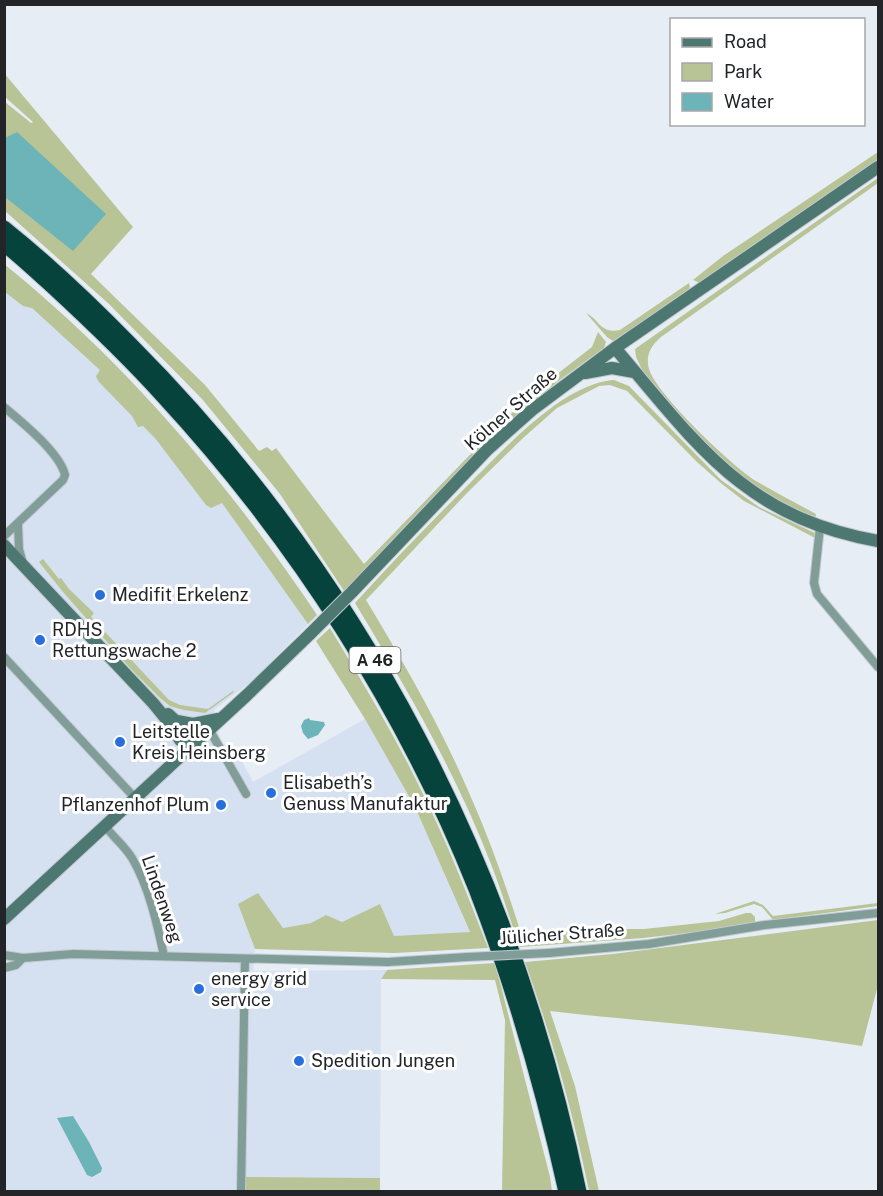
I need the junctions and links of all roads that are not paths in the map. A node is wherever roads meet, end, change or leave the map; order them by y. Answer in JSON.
{"nodes":[{"id":1,"x":879,"y":167,"type":"edge"},
{"id":2,"x":4,"y":228,"type":"edge"},
{"id":3,"x":4,"y":244,"type":"edge"},
{"id":4,"x":615,"y":348,"type":"junction"},
{"id":5,"x":634,"y":372,"type":"junction"},
{"id":6,"x":580,"y":373,"type":"junction"},
{"id":7,"x":4,"y":406,"type":"edge"},
{"id":8,"x":18,"y":524,"type":"junction"},
{"id":9,"x":820,"y":527,"type":"junction"},
{"id":10,"x":4,"y":536,"type":"edge"},
{"id":11,"x":879,"y":541,"type":"edge"},
{"id":12,"x":4,"y":545,"type":"edge"},
{"id":13,"x":25,"y":566,"type":"junction"},
{"id":14,"x":4,"y":657,"type":"edge"},
{"id":15,"x":878,"y":666,"type":"edge"},
{"id":16,"x":153,"y":703,"type":"junction"},
{"id":17,"x":222,"y":717,"type":"junction"},
{"id":18,"x":177,"y":721,"type":"junction"},
{"id":19,"x":209,"y":729,"type":"junction"},
{"id":20,"x":192,"y":745,"type":"junction"},
{"id":21,"x":246,"y":794,"type":"dead end"},
{"id":22,"x":135,"y":798,"type":"junction"},
{"id":23,"x":105,"y":826,"type":"junction"},
{"id":24,"x":879,"y":913,"type":"edge"},
{"id":25,"x":4,"y":918,"type":"edge"},
{"id":26,"x":4,"y":954,"type":"edge"},
{"id":27,"x":164,"y":956,"type":"junction"},
{"id":28,"x":23,"y":957,"type":"junction"},
{"id":29,"x":245,"y":959,"type":"junction"},
{"id":30,"x":4,"y":968,"type":"edge"},
{"id":31,"x":241,"y":1191,"type":"edge"},
{"id":32,"x":566,"y":1191,"type":"edge"},
{"id":33,"x":579,"y":1191,"type":"edge"}],
"edges":[{"from":1,"to":4,"type":"main road","name":"Kölner Straße"},
{"from":2,"to":33,"type":"highway","number":"A 46"},
{"from":3,"to":32,"type":"highway","number":"A 46"},
{"from":4,"to":5,"type":"main road"},
{"from":4,"to":6,"type":"main road","name":"Kölner Straße"},
{"from":5,"to":6,"type":"main road"},
{"from":5,"to":9,"type":"main road"},
{"from":6,"to":17,"type":"main road","name":"Kölner Straße","bridge":true},
{"from":7,"to":8,"type":"street"},
{"from":8,"to":10,"type":"street"},
{"from":8,"to":13,"type":"street"},
{"from":9,"to":11,"type":"main road"},
{"from":9,"to":15,"type":"street"},
{"from":12,"to":13,"type":"main road"},
{"from":13,"to":16,"type":"main road"},
{"from":14,"to":22,"type":"street"},
{"from":16,"to":18,"type":"main road"},
{"from":16,"to":20,"type":"main road"},
{"from":17,"to":18,"type":"main road"},
{"from":17,"to":19,"type":"main road","name":"Kölner Straße"},
{"from":18,"to":20,"type":"main road"},
{"from":19,"to":20,"type":"main road","name":"Kölner Straße"},
{"from":19,"to":21,"type":"street"},
{"from":20,"to":22,"type":"main road","name":"Kölner Straße"},
{"from":22,"to":23,"type":"main road","name":"Kölner Straße"},
{"from":23,"to":25,"type":"main road","name":"Kölner Straße"},
{"from":23,"to":27,"type":"street","name":"Lindenweg"},
{"from":24,"to":29,"type":"street","name":"Jülicher Straße","bridge":true},
{"from":26,"to":28,"type":"street","name":"Jülicher Straße"},
{"from":27,"to":28,"type":"street","name":"Jülicher Straße"},
{"from":27,"to":29,"type":"street","name":"Jülicher Straße"},
{"from":28,"to":30,"type":"street","name":"Jülicher Straße"},
{"from":29,"to":31,"type":"street"}]}
